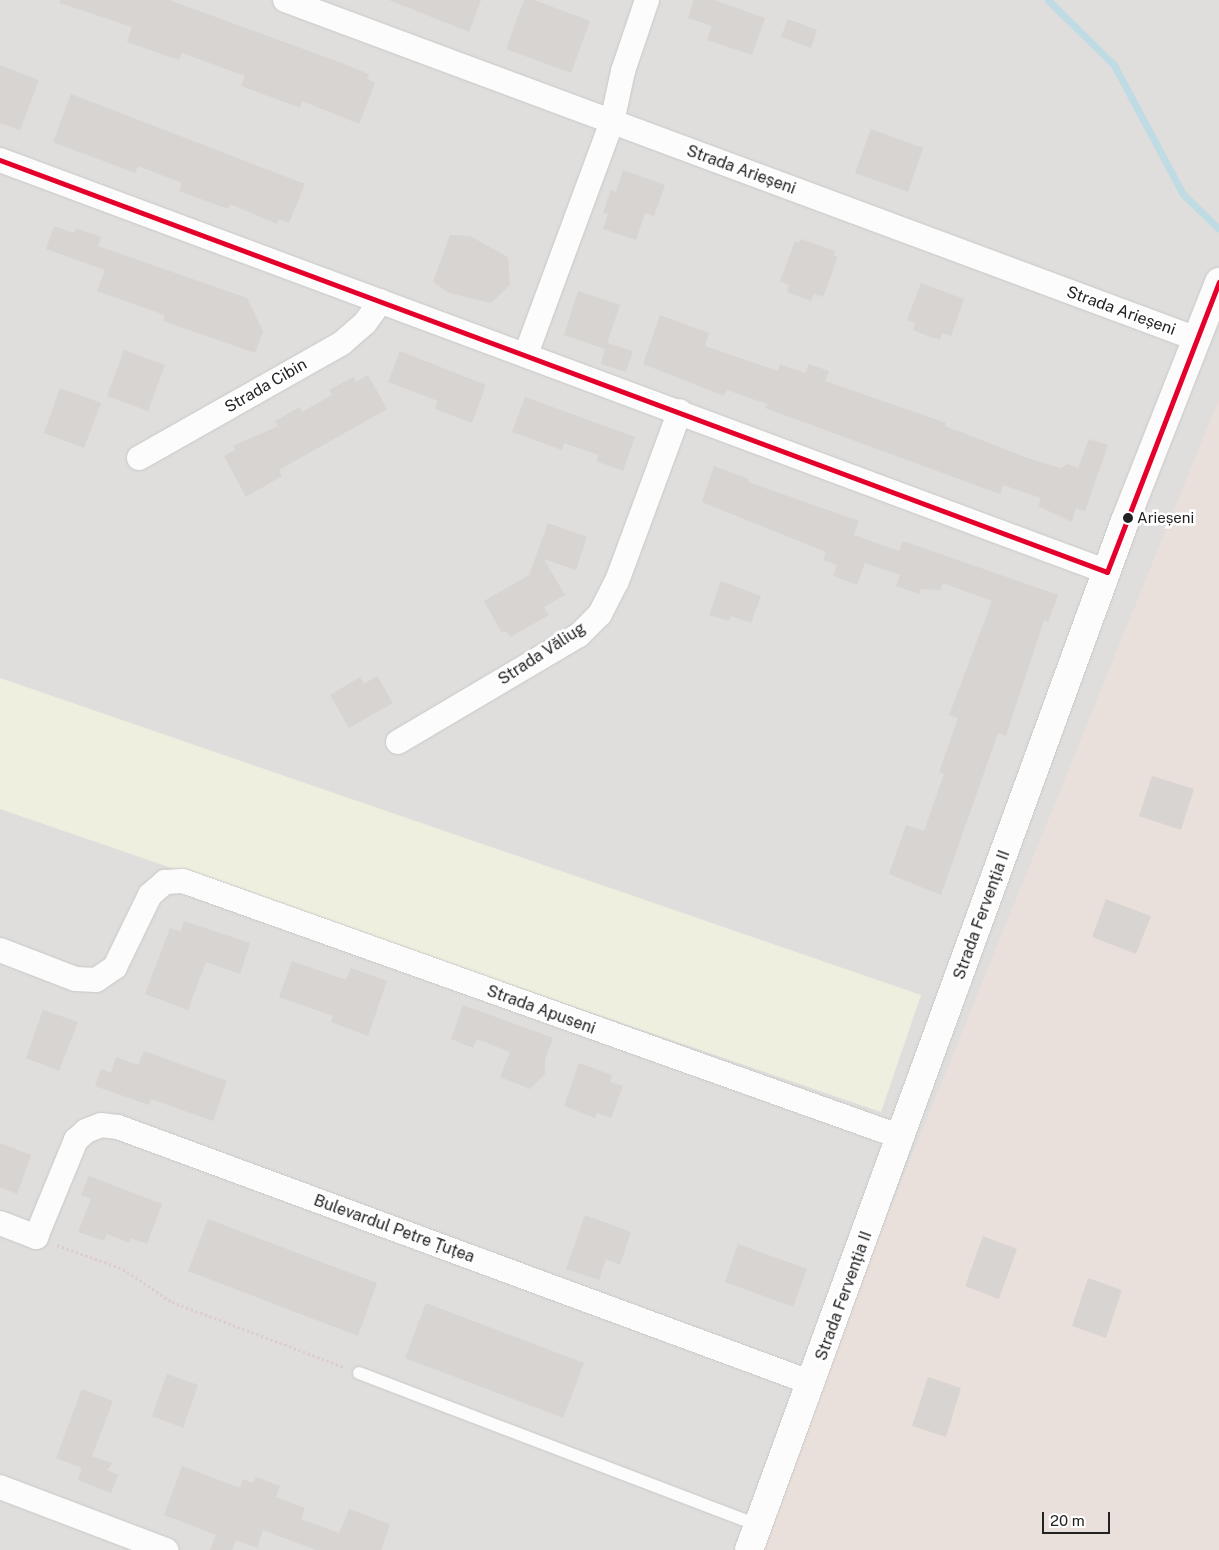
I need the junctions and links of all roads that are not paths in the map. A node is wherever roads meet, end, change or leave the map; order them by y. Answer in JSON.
{"nodes":[{"id":1,"x":285,"y":0,"type":"edge"},
{"id":2,"x":648,"y":0,"type":"edge"},
{"id":3,"x":612,"y":122,"type":"junction"},
{"id":4,"x":0,"y":160,"type":"edge"},
{"id":5,"x":1219,"y":282,"type":"edge"},
{"id":6,"x":381,"y":301,"type":"junction"},
{"id":7,"x":1197,"y":339,"type":"junction"},
{"id":8,"x":526,"y":354,"type":"junction"},
{"id":9,"x":680,"y":411,"type":"junction"},
{"id":10,"x":139,"y":458,"type":"dead end"},
{"id":11,"x":1107,"y":572,"type":"junction"},
{"id":12,"x":398,"y":742,"type":"dead end"},
{"id":13,"x":0,"y":950,"type":"edge"},
{"id":14,"x":901,"y":1137,"type":"junction"},
{"id":15,"x":0,"y":1223,"type":"edge"},
{"id":16,"x":359,"y":1373,"type":"road end"},
{"id":17,"x":812,"y":1383,"type":"junction"},
{"id":18,"x":0,"y":1487,"type":"edge"},
{"id":19,"x":758,"y":1525,"type":"junction"},
{"id":20,"x":166,"y":1550,"type":"edge"},
{"id":21,"x":749,"y":1550,"type":"edge"}],
"edges":[{"from":1,"to":3,"type":"street","name":"Strada Arieșeni"},
{"from":2,"to":3,"type":"street"},
{"from":3,"to":7,"type":"street","name":"Strada Arieșeni"},
{"from":3,"to":8,"type":"street"},
{"from":4,"to":6,"type":"street"},
{"from":5,"to":7,"type":"street","name":"Strada Fervenția II"},
{"from":6,"to":8,"type":"street"},
{"from":6,"to":10,"type":"street","name":"Strada Cibin"},
{"from":7,"to":11,"type":"street","name":"Strada Fervenția II"},
{"from":8,"to":9,"type":"street"},
{"from":9,"to":11,"type":"street"},
{"from":9,"to":12,"type":"street","name":"Strada Văliug"},
{"from":11,"to":14,"type":"street","name":"Strada Fervenția II"},
{"from":13,"to":14,"type":"street","name":"Strada Apuseni"},
{"from":14,"to":17,"type":"street","name":"Strada Fervenția II"},
{"from":15,"to":17,"type":"street","name":"Bulevardul Petre Țuțea"},
{"from":16,"to":19,"type":"lane"},
{"from":17,"to":19,"type":"street","name":"Strada Fervenția II"},
{"from":18,"to":20,"type":"street"},
{"from":19,"to":21,"type":"street","name":"Strada Fervenția II"}]}
